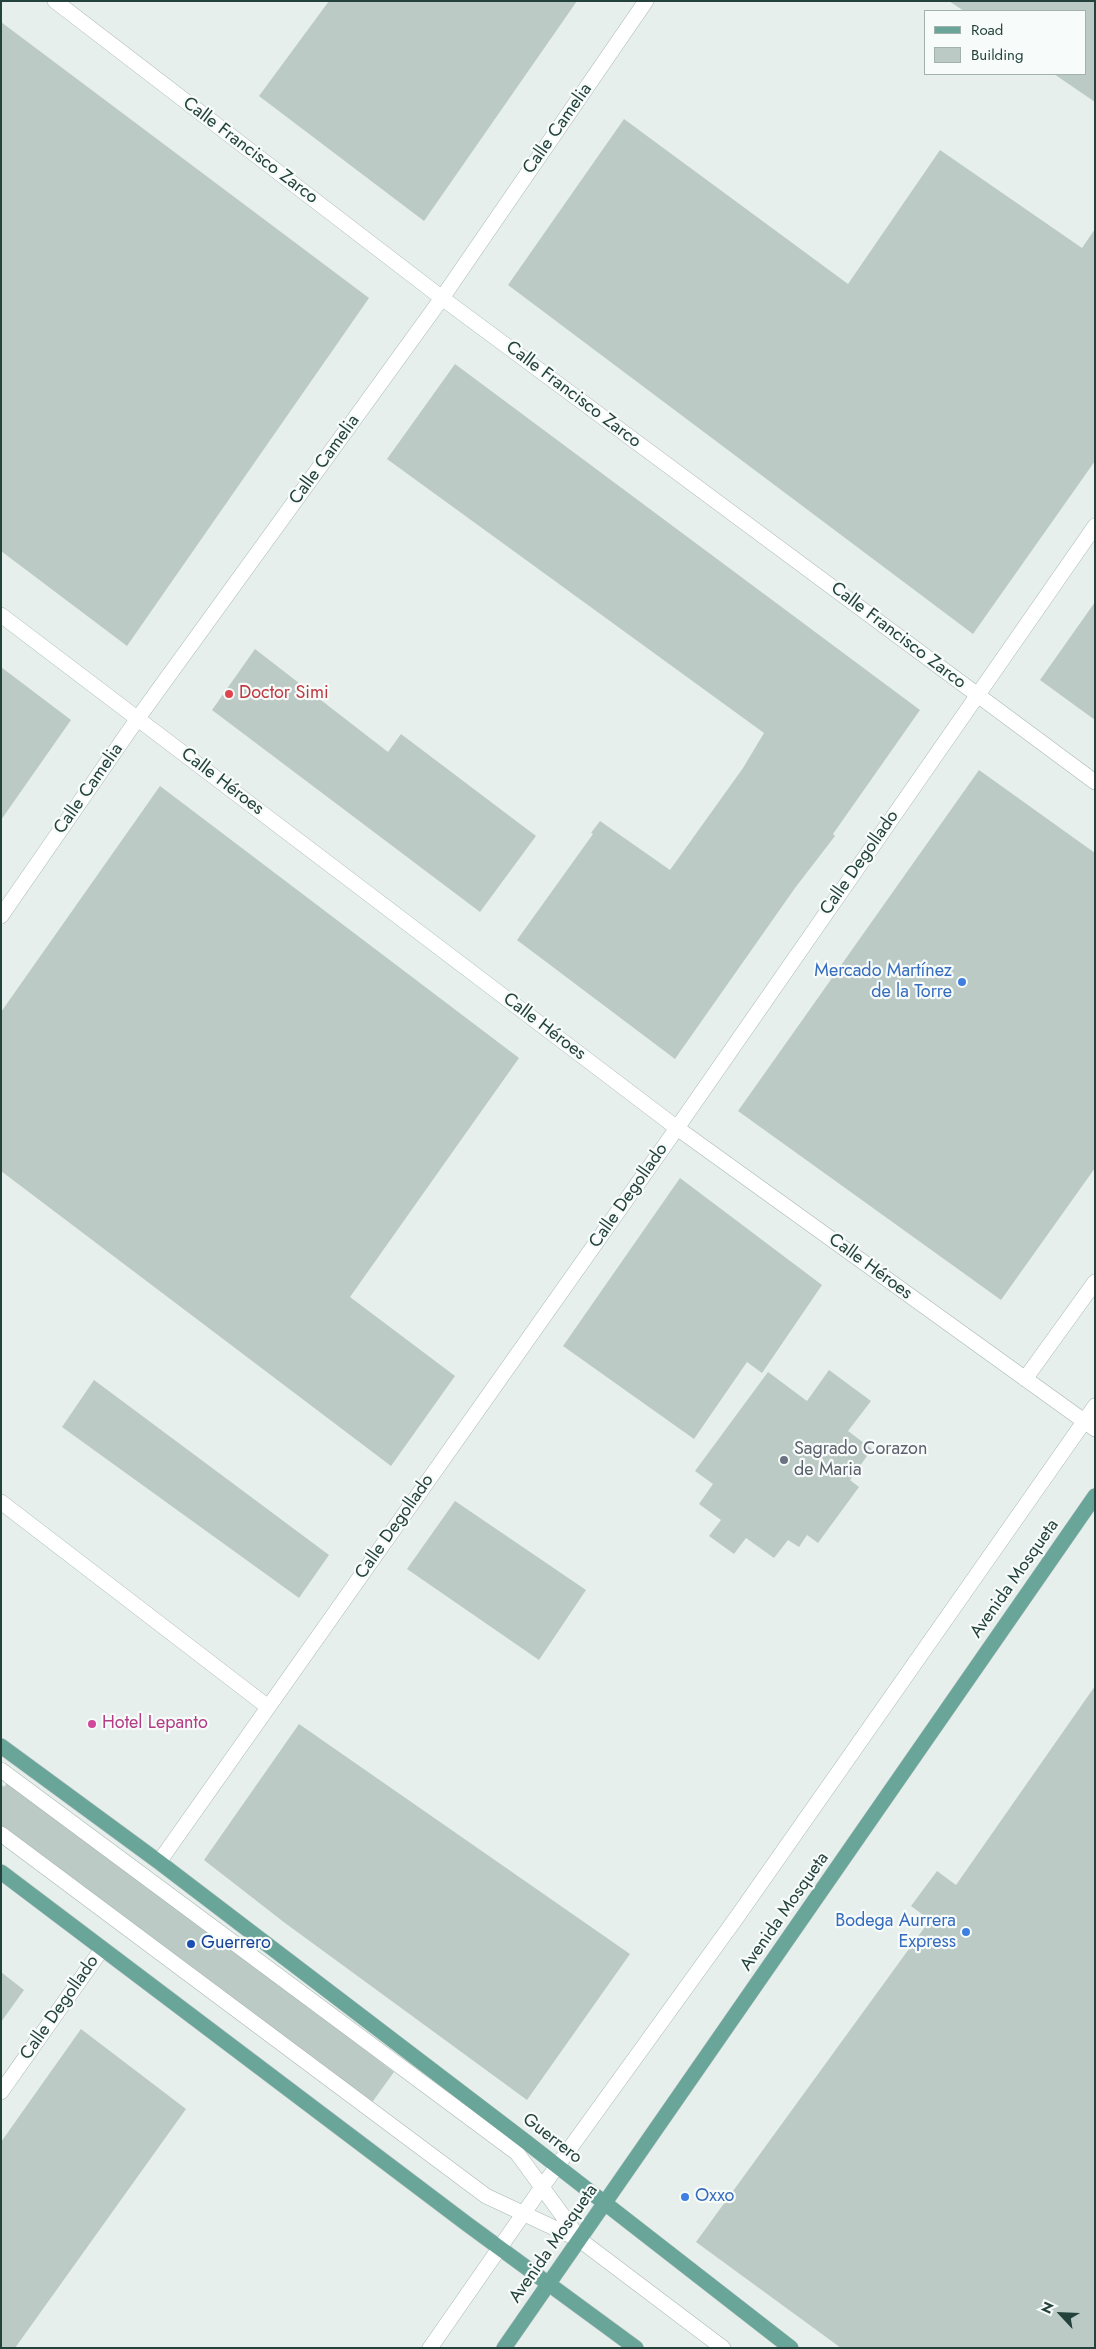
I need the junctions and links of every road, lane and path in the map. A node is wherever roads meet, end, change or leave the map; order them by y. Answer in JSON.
{"nodes":[{"id":1,"x":55,"y":1,"type":"edge"},
{"id":2,"x":646,"y":1,"type":"edge"},
{"id":3,"x":442,"y":298,"type":"junction"},
{"id":4,"x":1095,"y":526,"type":"edge"},
{"id":5,"x":1,"y":615,"type":"edge"},
{"id":6,"x":977,"y":695,"type":"junction"},
{"id":7,"x":138,"y":718,"type":"junction"},
{"id":8,"x":1095,"y":782,"type":"edge"},
{"id":9,"x":1,"y":916,"type":"edge"},
{"id":10,"x":676,"y":1128,"type":"junction"},
{"id":11,"x":1095,"y":1282,"type":"edge"},
{"id":12,"x":1025,"y":1379,"type":"junction"},
{"id":13,"x":1095,"y":1406,"type":"edge"},
{"id":14,"x":1089,"y":1425,"type":"edge"},
{"id":15,"x":1095,"y":1496,"type":"edge"},
{"id":16,"x":1,"y":1502,"type":"edge"},
{"id":17,"x":268,"y":1707,"type":"junction"},
{"id":18,"x":1,"y":1746,"type":"edge"},
{"id":19,"x":1,"y":1770,"type":"edge"},
{"id":20,"x":1,"y":1834,"type":"edge"},
{"id":21,"x":159,"y":1862,"type":"junction"},
{"id":22,"x":1,"y":1872,"type":"edge"},
{"id":23,"x":102,"y":1949,"type":"junction"},
{"id":24,"x":1,"y":2092,"type":"edge"},
{"id":25,"x":557,"y":2166,"type":"junction"},
{"id":26,"x":542,"y":2187,"type":"junction"},
{"id":27,"x":605,"y":2205,"type":"junction"},
{"id":28,"x":524,"y":2213,"type":"junction"},
{"id":29,"x":580,"y":2240,"type":"junction"},
{"id":30,"x":500,"y":2248,"type":"junction"},
{"id":31,"x":549,"y":2283,"type":"junction"},
{"id":32,"x":430,"y":2348,"type":"edge"},
{"id":33,"x":504,"y":2348,"type":"edge"},
{"id":34,"x":636,"y":2348,"type":"edge"},
{"id":35,"x":724,"y":2348,"type":"edge"},
{"id":36,"x":791,"y":2348,"type":"edge"}],
"edges":[{"from":1,"to":3,"type":"street","name":"Calle Francisco Zarco"},
{"from":2,"to":3,"type":"street","name":"Calle Camelia"},
{"from":3,"to":6,"type":"street","name":"Calle Francisco Zarco"},
{"from":3,"to":7,"type":"street","name":"Calle Camelia"},
{"from":4,"to":6,"type":"street","name":"Calle Degollado"},
{"from":5,"to":7,"type":"street","name":"Calle Héroes"},
{"from":6,"to":8,"type":"street","name":"Calle Francisco Zarco"},
{"from":6,"to":10,"type":"street","name":"Calle Degollado"},
{"from":7,"to":9,"type":"street","name":"Calle Camelia"},
{"from":7,"to":10,"type":"street","name":"Calle Héroes"},
{"from":10,"to":12,"type":"street","name":"Calle Héroes"},
{"from":10,"to":17,"type":"street","name":"Calle Degollado"},
{"from":11,"to":12,"type":"street"},
{"from":12,"to":14,"type":"street","name":"Calle Héroes"},
{"from":13,"to":14,"type":"street"},
{"from":14,"to":25,"type":"street"},
{"from":15,"to":27,"type":"main road","name":"Avenida Mosqueta"},
{"from":16,"to":17,"type":"street"},
{"from":17,"to":21,"type":"street","name":"Calle Degollado"},
{"from":18,"to":21,"type":"main road","name":"Guerrero"},
{"from":19,"to":26,"type":"street","name":"Guerrero"},
{"from":20,"to":28,"type":"street","name":"Guerrero"},
{"from":21,"to":25,"type":"main road","name":"Guerrero"},
{"from":22,"to":23,"type":"main road"},
{"from":23,"to":24,"type":"street","name":"Calle Degollado"},
{"from":23,"to":30,"type":"main road"},
{"from":25,"to":26,"type":"street"},
{"from":25,"to":27,"type":"main road","name":"Guerrero"},
{"from":26,"to":28,"type":"street"},
{"from":26,"to":29,"type":"street","name":"Guerrero"},
{"from":27,"to":29,"type":"main road","name":"Avenida Mosqueta"},
{"from":27,"to":36,"type":"main road","name":"Guerrero"},
{"from":28,"to":29,"type":"street","name":"Guerrero"},
{"from":28,"to":30,"type":"street"},
{"from":29,"to":31,"type":"main road","name":"Avenida Mosqueta"},
{"from":29,"to":35,"type":"street","name":"Guerrero"},
{"from":30,"to":31,"type":"main road"},
{"from":30,"to":32,"type":"street"},
{"from":31,"to":33,"type":"main road","name":"Avenida Mosqueta"},
{"from":31,"to":34,"type":"main road"}]}
